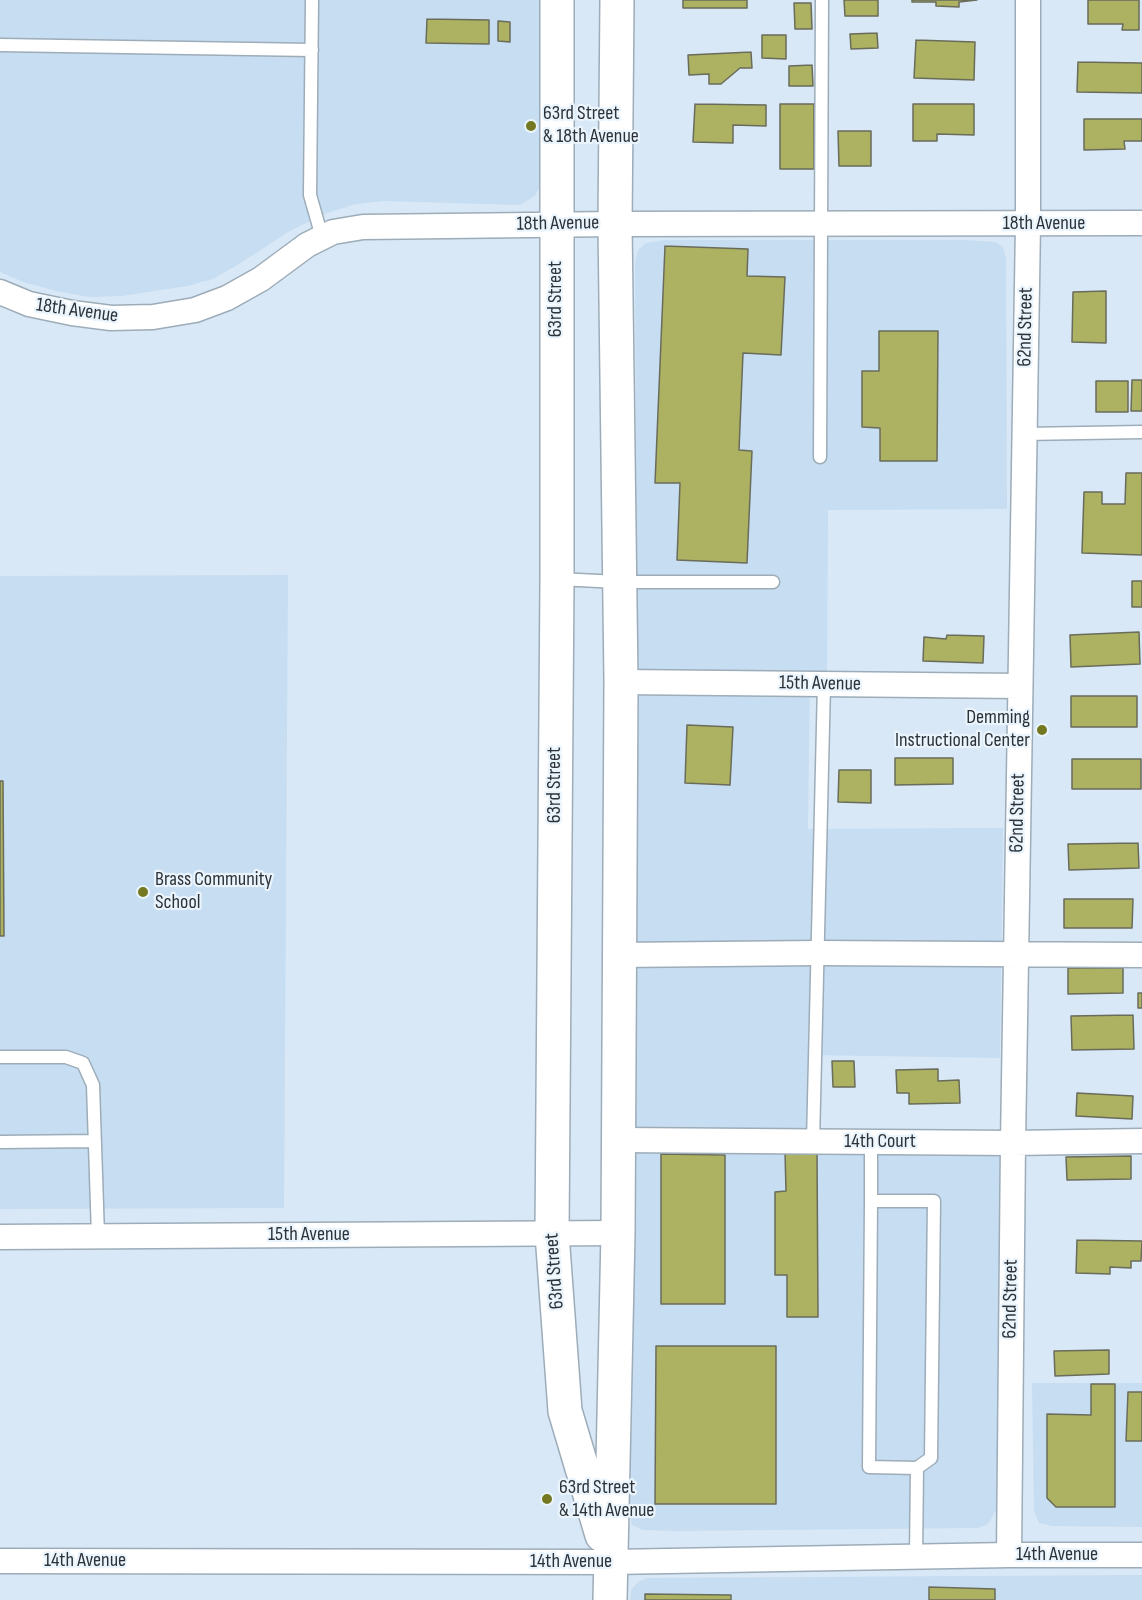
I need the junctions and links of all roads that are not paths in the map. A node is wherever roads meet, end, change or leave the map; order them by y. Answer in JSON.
{"nodes":[{"id":1,"x":312,"y":0,"type":"edge"},
{"id":2,"x":557,"y":0,"type":"edge"},
{"id":3,"x":617,"y":0,"type":"edge"},
{"id":4,"x":822,"y":0,"type":"edge"},
{"id":5,"x":1028,"y":0,"type":"edge"},
{"id":6,"x":0,"y":45,"type":"edge"},
{"id":7,"x":312,"y":50,"type":"junction"},
{"id":8,"x":1142,"y":223,"type":"edge"},
{"id":9,"x":556,"y":224,"type":"junction"},
{"id":10,"x":615,"y":224,"type":"junction"},
{"id":11,"x":820,"y":224,"type":"junction"},
{"id":12,"x":1028,"y":224,"type":"junction"},
{"id":13,"x":322,"y":237,"type":"junction"},
{"id":14,"x":0,"y":292,"type":"edge"},
{"id":15,"x":1142,"y":432,"type":"edge"},
{"id":16,"x":1024,"y":434,"type":"junction"},
{"id":17,"x":820,"y":457,"type":"dead end"},
{"id":18,"x":557,"y":579,"type":"junction"},
{"id":19,"x":620,"y":582,"type":"junction"},
{"id":20,"x":773,"y":582,"type":"dead end"},
{"id":21,"x":621,"y":682,"type":"junction"},
{"id":22,"x":824,"y":684,"type":"junction"},
{"id":23,"x":1020,"y":686,"type":"junction"},
{"id":24,"x":817,"y":953,"type":"junction"},
{"id":25,"x":618,"y":955,"type":"junction"},
{"id":26,"x":1016,"y":955,"type":"junction"},
{"id":27,"x":1142,"y":955,"type":"edge"},
{"id":28,"x":0,"y":1057,"type":"edge"},
{"id":29,"x":619,"y":1140,"type":"junction"},
{"id":30,"x":1142,"y":1141,"type":"edge"},
{"id":31,"x":0,"y":1142,"type":"edge"},
{"id":32,"x":95,"y":1142,"type":"junction"},
{"id":33,"x":813,"y":1142,"type":"junction"},
{"id":34,"x":871,"y":1142,"type":"junction"},
{"id":35,"x":1013,"y":1143,"type":"junction"},
{"id":36,"x":870,"y":1201,"type":"junction"},
{"id":37,"x":618,"y":1233,"type":"junction"},
{"id":38,"x":552,"y":1234,"type":"junction"},
{"id":39,"x":98,"y":1236,"type":"junction"},
{"id":40,"x":0,"y":1237,"type":"edge"},
{"id":41,"x":917,"y":1468,"type":"junction"},
{"id":42,"x":1142,"y":1554,"type":"edge"},
{"id":43,"x":1009,"y":1555,"type":"junction"},
{"id":44,"x":916,"y":1556,"type":"junction"},
{"id":45,"x":0,"y":1561,"type":"edge"},
{"id":46,"x":611,"y":1562,"type":"junction"},
{"id":47,"x":610,"y":1600,"type":"edge"}],
"edges":[{"from":1,"to":7,"type":"lane"},
{"from":2,"to":9,"type":"main road","name":"63rd Street"},
{"from":3,"to":10,"type":"main road","name":"63rd Street"},
{"from":4,"to":11,"type":"lane"},
{"from":5,"to":12,"type":"street","name":"62nd Street"},
{"from":6,"to":7,"type":"lane"},
{"from":7,"to":13,"type":"lane"},
{"from":8,"to":12,"type":"street","name":"18th Avenue"},
{"from":9,"to":10,"type":"street","name":"18th Avenue"},
{"from":9,"to":13,"type":"street","name":"18th Avenue"},
{"from":9,"to":18,"type":"main road","name":"63rd Street"},
{"from":10,"to":11,"type":"street","name":"18th Avenue"},
{"from":10,"to":19,"type":"main road","name":"63rd Street"},
{"from":11,"to":12,"type":"street","name":"18th Avenue"},
{"from":11,"to":17,"type":"lane"},
{"from":12,"to":16,"type":"street","name":"62nd Street"},
{"from":13,"to":14,"type":"street","name":"18th Avenue"},
{"from":15,"to":16,"type":"lane"},
{"from":16,"to":23,"type":"street","name":"62nd Street"},
{"from":18,"to":19,"type":"lane"},
{"from":18,"to":38,"type":"main road","name":"63rd Street"},
{"from":19,"to":20,"type":"lane"},
{"from":19,"to":21,"type":"main road","name":"63rd Street"},
{"from":21,"to":22,"type":"street","name":"15th Avenue"},
{"from":21,"to":25,"type":"main road","name":"63rd Street"},
{"from":22,"to":23,"type":"street","name":"15th Avenue"},
{"from":22,"to":24,"type":"lane"},
{"from":23,"to":26,"type":"street","name":"62nd Street"},
{"from":24,"to":25,"type":"street"},
{"from":24,"to":26,"type":"street"},
{"from":24,"to":33,"type":"lane"},
{"from":25,"to":29,"type":"main road","name":"63rd Street"},
{"from":26,"to":27,"type":"street"},
{"from":26,"to":35,"type":"street","name":"62nd Street"},
{"from":28,"to":32,"type":"lane"},
{"from":29,"to":33,"type":"street","name":"14th Court"},
{"from":29,"to":37,"type":"main road","name":"63rd Street"},
{"from":30,"to":35,"type":"street","name":"14th Court"},
{"from":31,"to":32,"type":"lane"},
{"from":32,"to":39,"type":"lane"},
{"from":33,"to":34,"type":"street","name":"14th Court"},
{"from":34,"to":35,"type":"street","name":"14th Court"},
{"from":34,"to":36,"type":"lane"},
{"from":35,"to":43,"type":"street","name":"62nd Street"},
{"from":36,"to":41,"type":"lane"},
{"from":36,"to":41,"type":"lane"},
{"from":37,"to":38,"type":"street","name":"15th Avenue"},
{"from":37,"to":46,"type":"main road","name":"63rd Street"},
{"from":38,"to":39,"type":"street","name":"15th Avenue"},
{"from":38,"to":46,"type":"main road","name":"63rd Street"},
{"from":39,"to":40,"type":"street","name":"15th Avenue"},
{"from":41,"to":44,"type":"lane"},
{"from":42,"to":43,"type":"street","name":"14th Avenue"},
{"from":43,"to":44,"type":"street","name":"14th Avenue"},
{"from":44,"to":46,"type":"street","name":"14th Avenue"},
{"from":45,"to":46,"type":"street","name":"14th Avenue"},
{"from":46,"to":47,"type":"main road","name":"63rd Street"}]}
